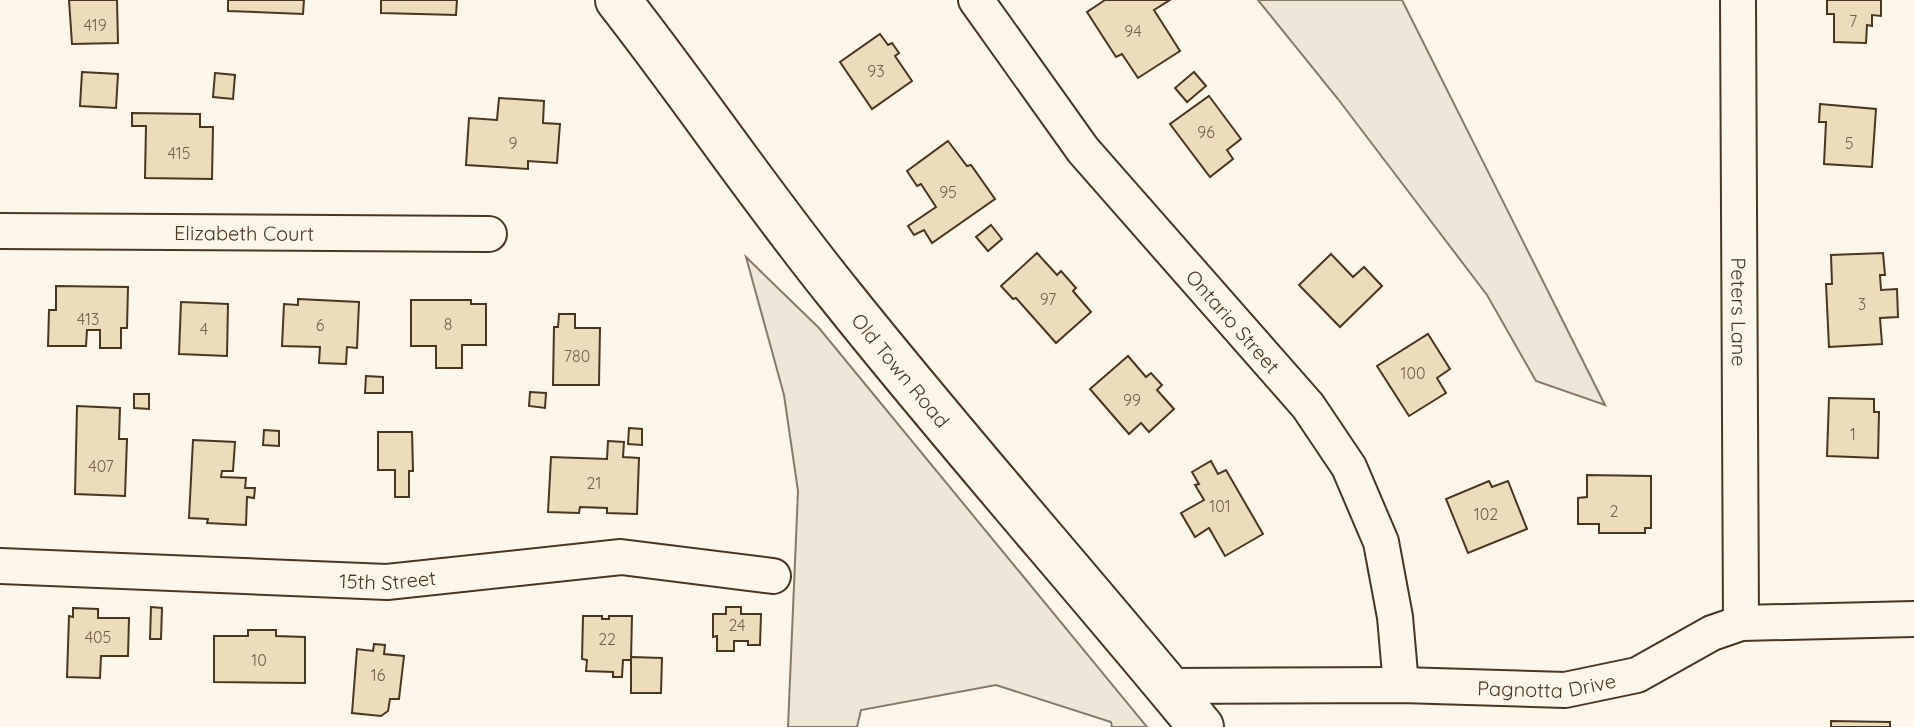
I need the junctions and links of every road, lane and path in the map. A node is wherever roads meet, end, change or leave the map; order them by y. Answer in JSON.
{"nodes":[{"id":1,"x":618,"y":0,"type":"edge"},
{"id":2,"x":976,"y":0,"type":"edge"},
{"id":3,"x":1738,"y":0,"type":"edge"},
{"id":4,"x":0,"y":231,"type":"edge"},
{"id":5,"x":489,"y":234,"type":"dead end"},
{"id":6,"x":0,"y":566,"type":"edge"},
{"id":7,"x":773,"y":576,"type":"dead end"},
{"id":8,"x":1914,"y":619,"type":"edge"},
{"id":9,"x":1741,"y":623,"type":"junction"},
{"id":10,"x":1401,"y":685,"type":"junction"},
{"id":11,"x":1167,"y":686,"type":"junction"},
{"id":12,"x":1201,"y":727,"type":"edge"}],
"edges":[{"from":1,"to":11,"type":"main road","name":"Old Town Road"},
{"from":2,"to":10,"type":"street","name":"Ontario Street"},
{"from":3,"to":9,"type":"street","name":"Peters Lane"},
{"from":4,"to":5,"type":"street","name":"Elizabeth Court"},
{"from":6,"to":7,"type":"street","name":"15th Street"},
{"from":8,"to":9,"type":"street","name":"Pagnotta Drive"},
{"from":9,"to":10,"type":"street","name":"Pagnotta Drive"},
{"from":10,"to":11,"type":"street","name":"Pagnotta Drive"},
{"from":11,"to":12,"type":"main road","name":"Old Town Road"}]}
